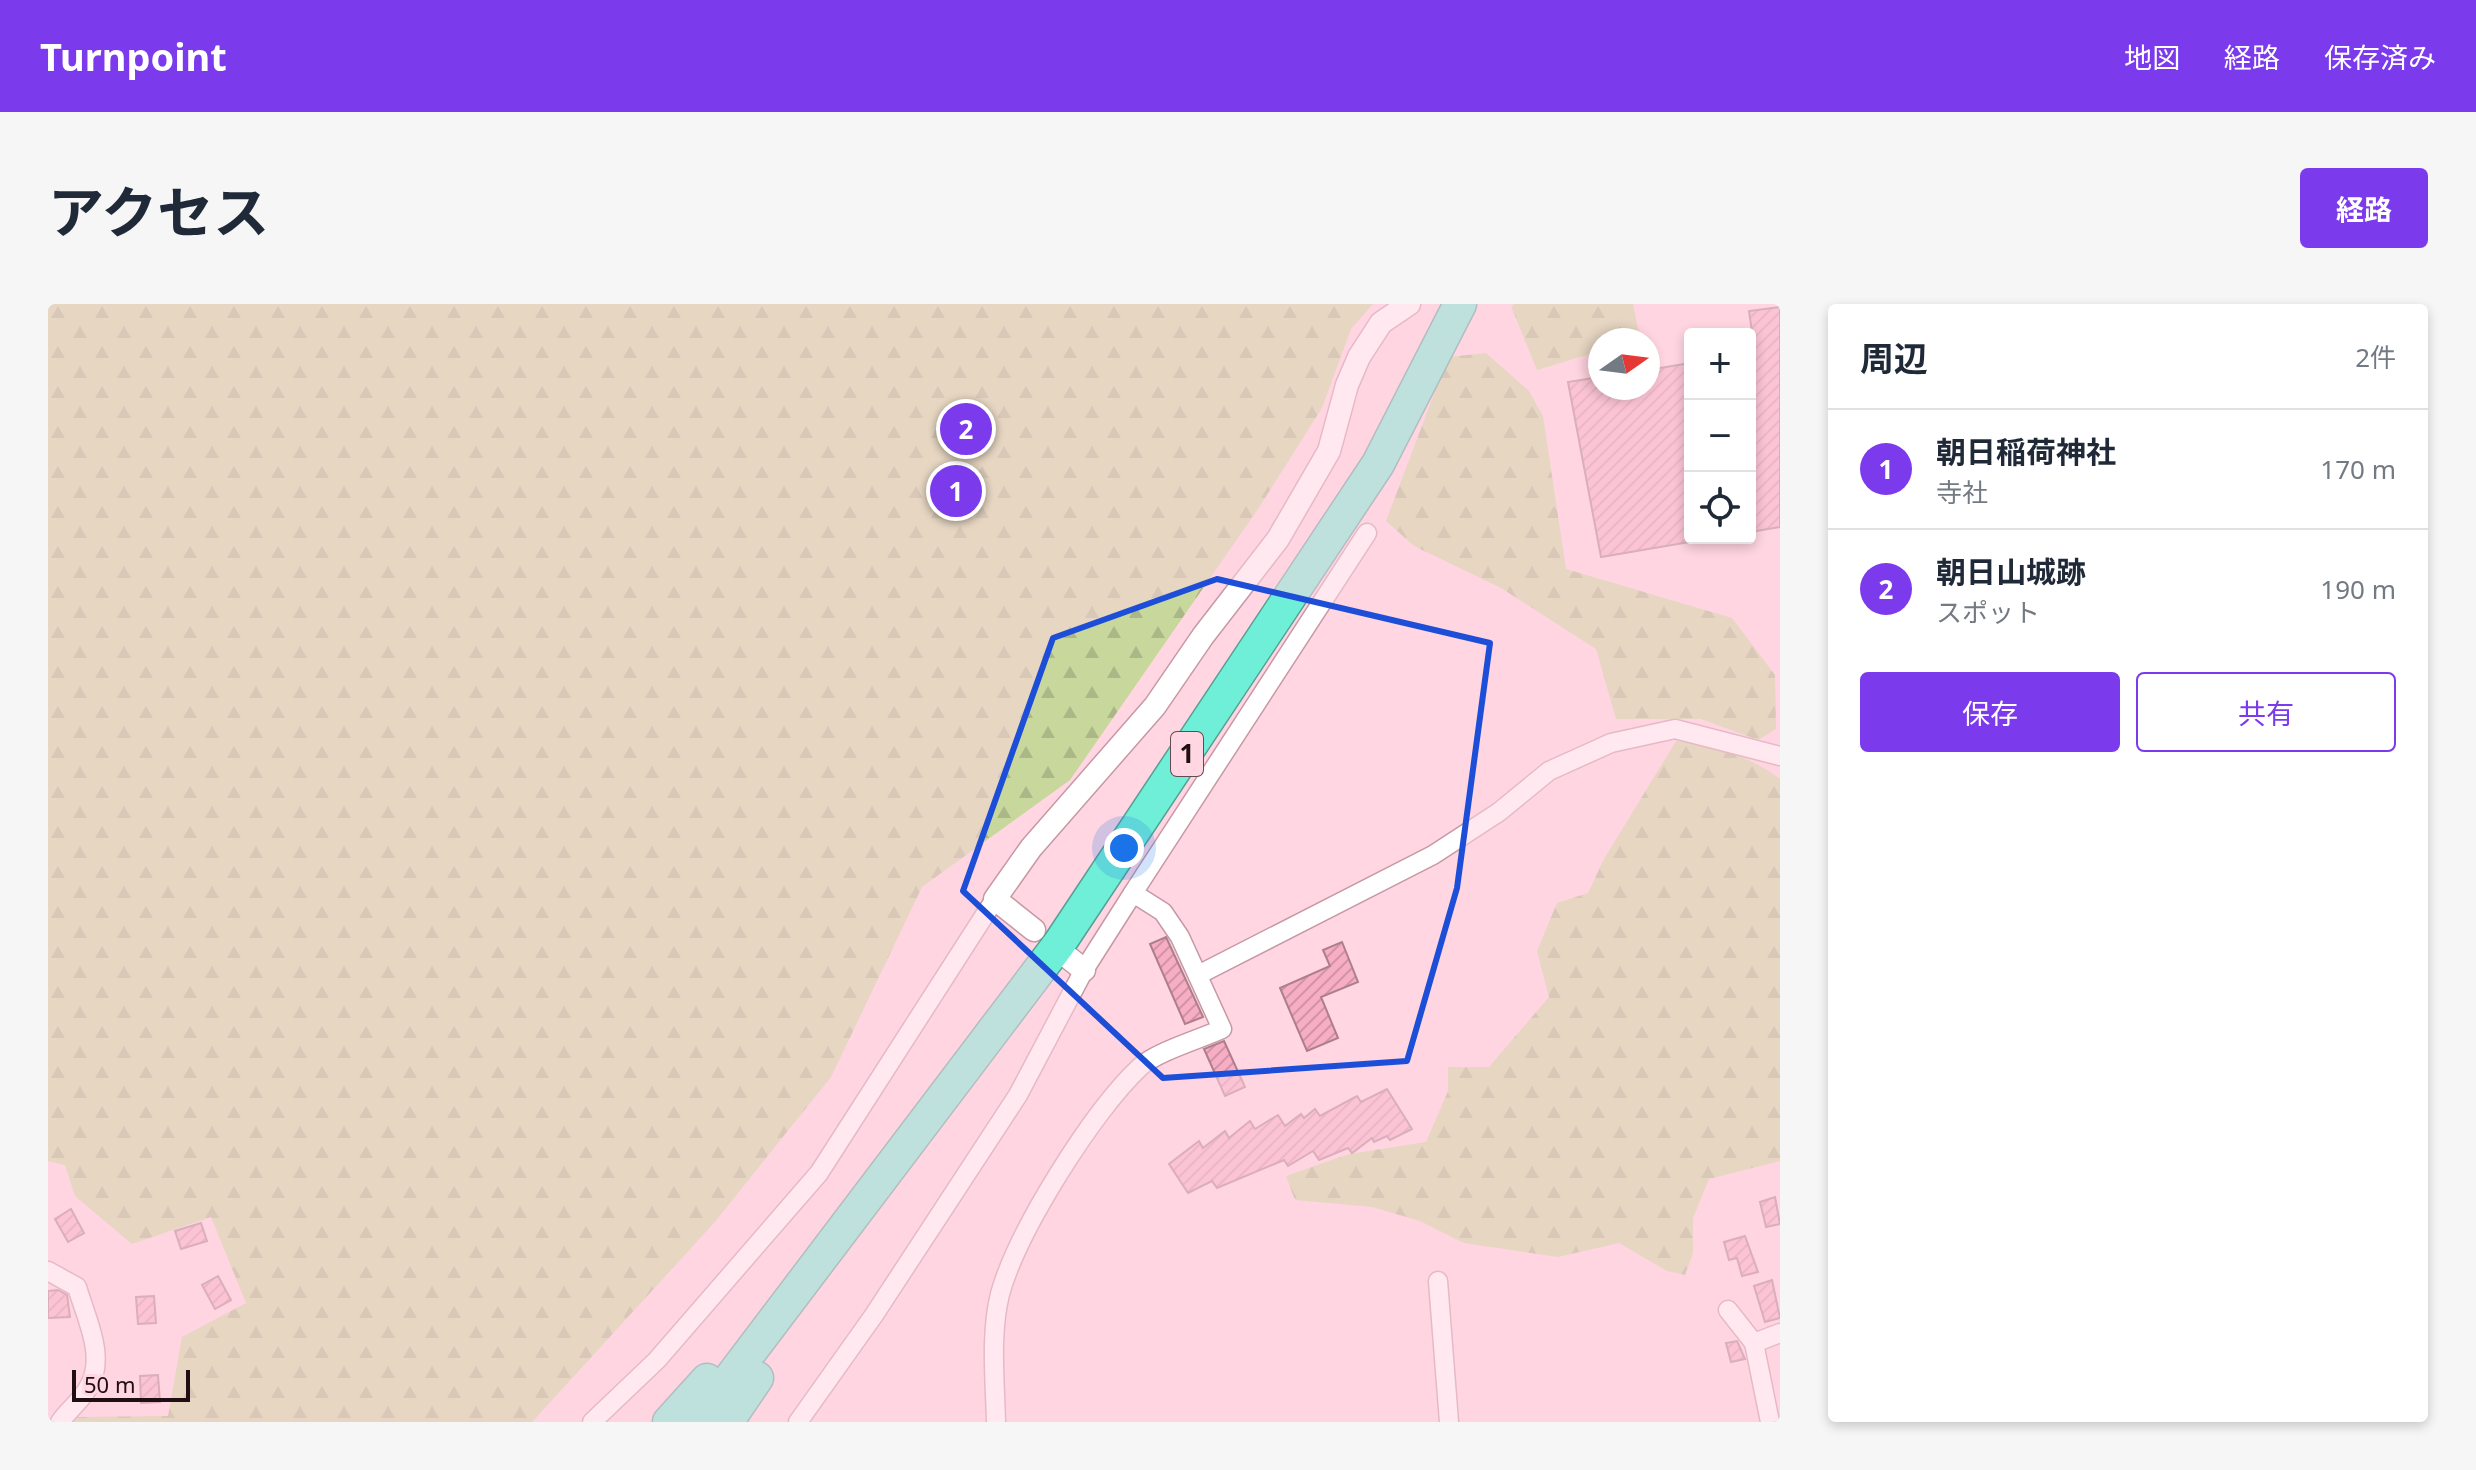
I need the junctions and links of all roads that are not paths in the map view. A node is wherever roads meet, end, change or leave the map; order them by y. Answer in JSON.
{"nodes":[{"id":1,"x":1409,"y":304,"type":"edge"},
{"id":2,"x":1437,"y":304,"type":"edge"},
{"id":3,"x":1460,"y":304,"type":"edge"},
{"id":4,"x":1408,"y":387,"type":"junction"},
{"id":5,"x":1367,"y":533,"type":"dead end"},
{"id":6,"x":1780,"y":756,"type":"edge"},
{"id":7,"x":1133,"y":893,"type":"junction"},
{"id":8,"x":995,"y":899,"type":"junction"},
{"id":9,"x":1034,"y":930,"type":"dead end"},
{"id":10,"x":1065,"y":955,"type":"dead end"},
{"id":11,"x":1084,"y":970,"type":"junction"},
{"id":12,"x":1198,"y":975,"type":"junction"},
{"id":13,"x":939,"y":1101,"type":"junction"},
{"id":14,"x":48,"y":1271,"type":"edge"},
{"id":15,"x":1438,"y":1281,"type":"dead end"},
{"id":16,"x":1728,"y":1310,"type":"dead end"},
{"id":17,"x":1780,"y":1333,"type":"edge"},
{"id":18,"x":1754,"y":1343,"type":"junction"},
{"id":19,"x":722,"y":1364,"type":"junction"},
{"id":20,"x":60,"y":1422,"type":"edge"},
{"id":21,"x":592,"y":1422,"type":"edge"},
{"id":22,"x":669,"y":1422,"type":"edge"},
{"id":23,"x":676,"y":1422,"type":"edge"},
{"id":24,"x":697,"y":1422,"type":"edge"},
{"id":25,"x":727,"y":1422,"type":"edge"},
{"id":26,"x":798,"y":1422,"type":"edge"},
{"id":27,"x":996,"y":1422,"type":"edge"},
{"id":28,"x":1449,"y":1422,"type":"edge"},
{"id":29,"x":1770,"y":1422,"type":"edge"}],
"edges":[{"from":1,"to":8,"type":"street"},
{"from":2,"to":4,"type":"highway"},
{"from":3,"to":4,"type":"highway","number":"1"},
{"from":4,"to":13,"type":"highway","number":"1"},
{"from":4,"to":19,"type":"highway"},
{"from":5,"to":7,"type":"street"},
{"from":6,"to":12,"type":"street"},
{"from":7,"to":11,"type":"street"},
{"from":7,"to":12,"type":"street"},
{"from":8,"to":9,"type":"street"},
{"from":8,"to":21,"type":"street"},
{"from":10,"to":11,"type":"street"},
{"from":11,"to":26,"type":"street"},
{"from":12,"to":27,"type":"street"},
{"from":13,"to":24,"type":"highway","number":"1"},
{"from":13,"to":25,"type":"highway"},
{"from":14,"to":20,"type":"street"},
{"from":15,"to":28,"type":"street"},
{"from":16,"to":18,"type":"street"},
{"from":17,"to":18,"type":"street"},
{"from":18,"to":29,"type":"street"},
{"from":19,"to":22,"type":"highway"},
{"from":19,"to":23,"type":"highway"}]}
